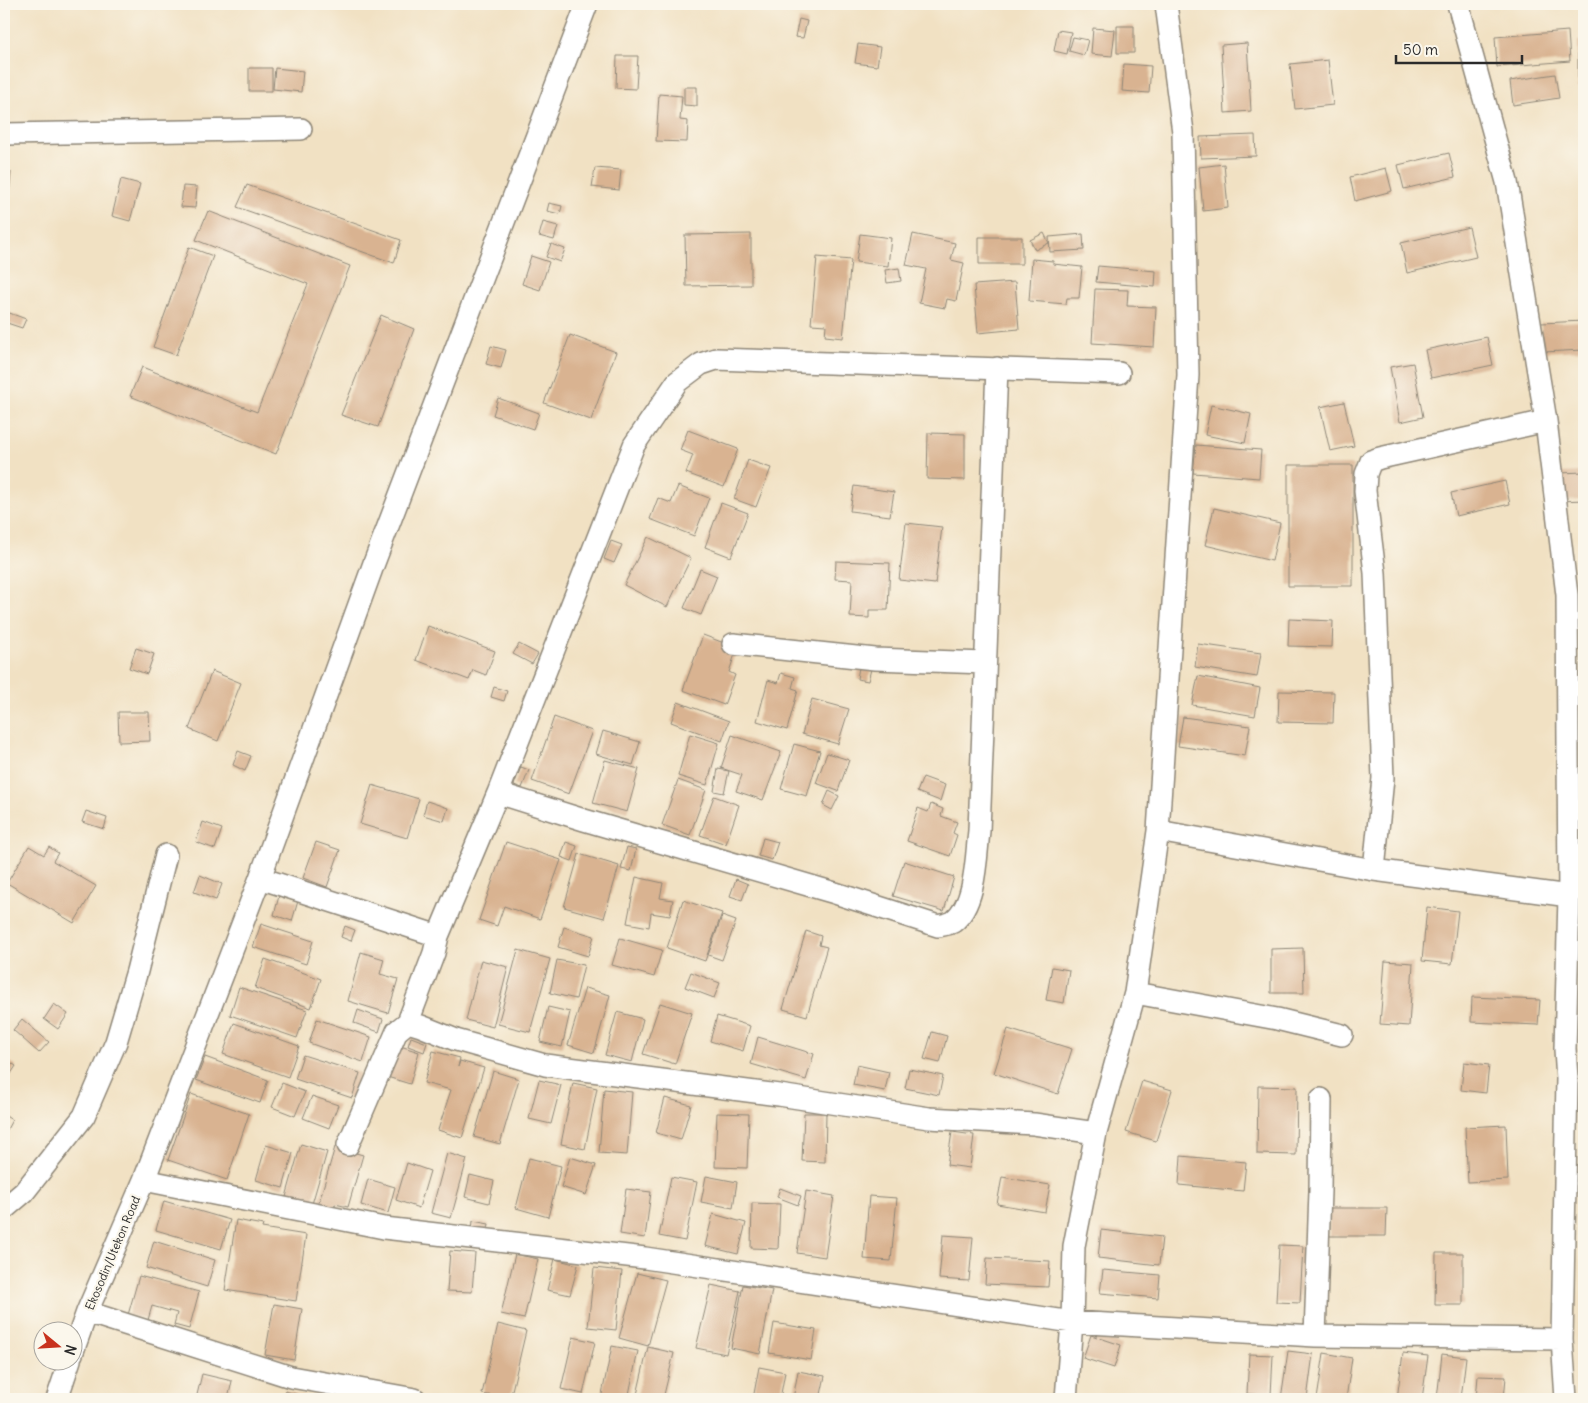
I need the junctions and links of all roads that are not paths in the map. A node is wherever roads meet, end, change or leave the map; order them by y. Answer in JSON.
{"nodes":[{"id":1,"x":587,"y":4,"type":"edge"},
{"id":2,"x":1166,"y":4,"type":"edge"},
{"id":3,"x":1458,"y":4,"type":"edge"},
{"id":4,"x":301,"y":129,"type":"dead end"},
{"id":5,"x":4,"y":134,"type":"edge"},
{"id":6,"x":997,"y":368,"type":"junction"},
{"id":7,"x":1119,"y":373,"type":"dead end"},
{"id":8,"x":1546,"y":421,"type":"junction"},
{"id":9,"x":733,"y":644,"type":"dead end"},
{"id":10,"x":985,"y":663,"type":"junction"},
{"id":11,"x":1576,"y":758,"type":"edge"},
{"id":12,"x":498,"y":793,"type":"junction"},
{"id":13,"x":1158,"y":831,"type":"junction"},
{"id":14,"x":166,"y":856,"type":"dead end"},
{"id":15,"x":1374,"y":870,"type":"junction"},
{"id":16,"x":260,"y":878,"type":"junction"},
{"id":17,"x":1569,"y":896,"type":"junction"},
{"id":18,"x":438,"y":936,"type":"junction"},
{"id":19,"x":1135,"y":993,"type":"junction"},
{"id":20,"x":408,"y":1022,"type":"junction"},
{"id":21,"x":1342,"y":1036,"type":"dead end"},
{"id":22,"x":1576,"y":1082,"type":"edge"},
{"id":23,"x":1321,"y":1099,"type":"dead end"},
{"id":24,"x":1096,"y":1133,"type":"junction"},
{"id":25,"x":348,"y":1145,"type":"dead end"},
{"id":26,"x":144,"y":1180,"type":"junction"},
{"id":27,"x":4,"y":1209,"type":"edge"},
{"id":28,"x":87,"y":1312,"type":"junction"},
{"id":29,"x":1072,"y":1322,"type":"junction"},
{"id":30,"x":82,"y":1326,"type":"edge"},
{"id":31,"x":1315,"y":1336,"type":"junction"},
{"id":32,"x":1562,"y":1339,"type":"junction"},
{"id":33,"x":67,"y":1370,"type":"edge"},
{"id":34,"x":57,"y":1399,"type":"edge"},
{"id":35,"x":415,"y":1399,"type":"edge"},
{"id":36,"x":1066,"y":1399,"type":"edge"},
{"id":37,"x":1566,"y":1399,"type":"edge"}],
"edges":[{"from":1,"to":16,"type":"street","name":"Ekosodin/Utekon Road"},
{"from":2,"to":13,"type":"street"},
{"from":3,"to":8,"type":"street"},
{"from":4,"to":5,"type":"street"},
{"from":6,"to":7,"type":"street"},
{"from":6,"to":10,"type":"street"},
{"from":6,"to":12,"type":"street"},
{"from":8,"to":11,"type":"street"},
{"from":8,"to":15,"type":"street"},
{"from":9,"to":10,"type":"street"},
{"from":10,"to":12,"type":"street"},
{"from":11,"to":17,"type":"street"},
{"from":12,"to":18,"type":"street"},
{"from":13,"to":15,"type":"street"},
{"from":13,"to":19,"type":"street"},
{"from":14,"to":27,"type":"street"},
{"from":15,"to":17,"type":"street"},
{"from":16,"to":18,"type":"street"},
{"from":16,"to":26,"type":"street","name":"Ekosodin/Utekon Road"},
{"from":17,"to":22,"type":"street"},
{"from":18,"to":20,"type":"street"},
{"from":19,"to":21,"type":"street"},
{"from":19,"to":24,"type":"street"},
{"from":20,"to":24,"type":"street"},
{"from":20,"to":25,"type":"street"},
{"from":22,"to":32,"type":"street"},
{"from":23,"to":31,"type":"street"},
{"from":24,"to":29,"type":"street"},
{"from":26,"to":28,"type":"street","name":"Ekosodin/Utekon Road"},
{"from":26,"to":29,"type":"street"},
{"from":28,"to":30,"type":"street","name":"Ekosodin/Utekon Road"},
{"from":28,"to":35,"type":"street"},
{"from":29,"to":31,"type":"street"},
{"from":29,"to":36,"type":"street"},
{"from":31,"to":32,"type":"street"},
{"from":32,"to":37,"type":"street"},
{"from":33,"to":34,"type":"street"}]}
